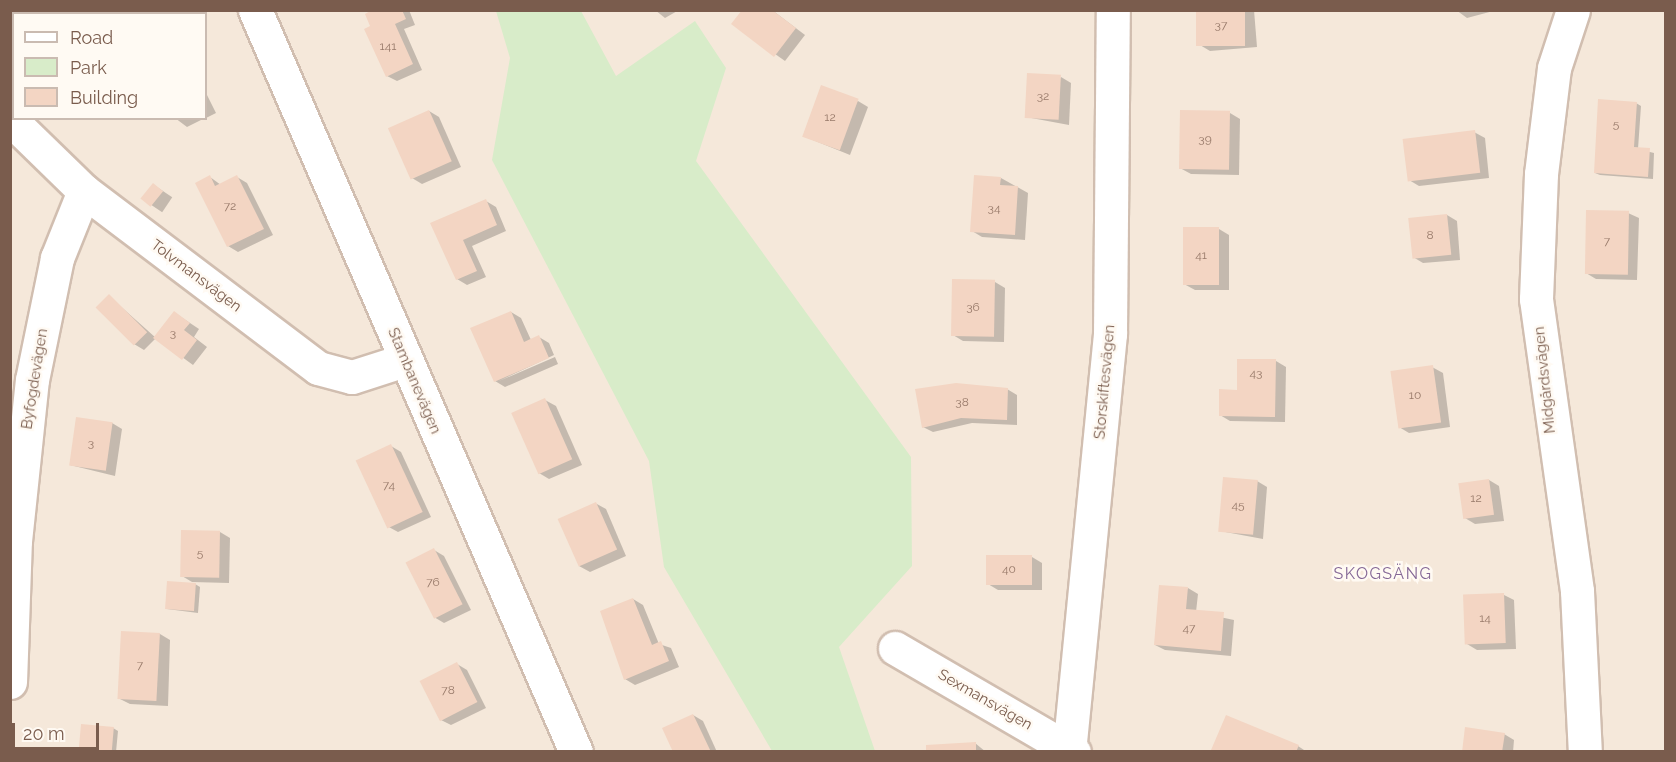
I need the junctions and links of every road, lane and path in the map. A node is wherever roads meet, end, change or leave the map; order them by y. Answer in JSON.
{"nodes":[{"id":1,"x":255,"y":10,"type":"edge"},
{"id":2,"x":1113,"y":10,"type":"edge"},
{"id":3,"x":1573,"y":10,"type":"edge"},
{"id":4,"x":10,"y":119,"type":"edge"},
{"id":5,"x":84,"y":191,"type":"junction"},
{"id":6,"x":405,"y":360,"type":"junction"},
{"id":7,"x":895,"y":648,"type":"dead end"},
{"id":8,"x":10,"y":682,"type":"edge"},
{"id":9,"x":1071,"y":750,"type":"edge"},
{"id":10,"x":576,"y":752,"type":"edge"},
{"id":11,"x":1586,"y":752,"type":"edge"}],
"edges":[{"from":1,"to":6,"type":"street","name":"Stambanevägen"},
{"from":2,"to":9,"type":"street","name":"Storskiftesvägen"},
{"from":3,"to":11,"type":"street","name":"Midgårdsvägen"},
{"from":4,"to":5,"type":"street","name":"Tolvmansvägen"},
{"from":5,"to":6,"type":"street","name":"Tolvmansvägen"},
{"from":5,"to":8,"type":"street","name":"Byfogdevägen"},
{"from":6,"to":10,"type":"street","name":"Stambanevägen"},
{"from":7,"to":9,"type":"street","name":"Sexmansvägen"}]}
